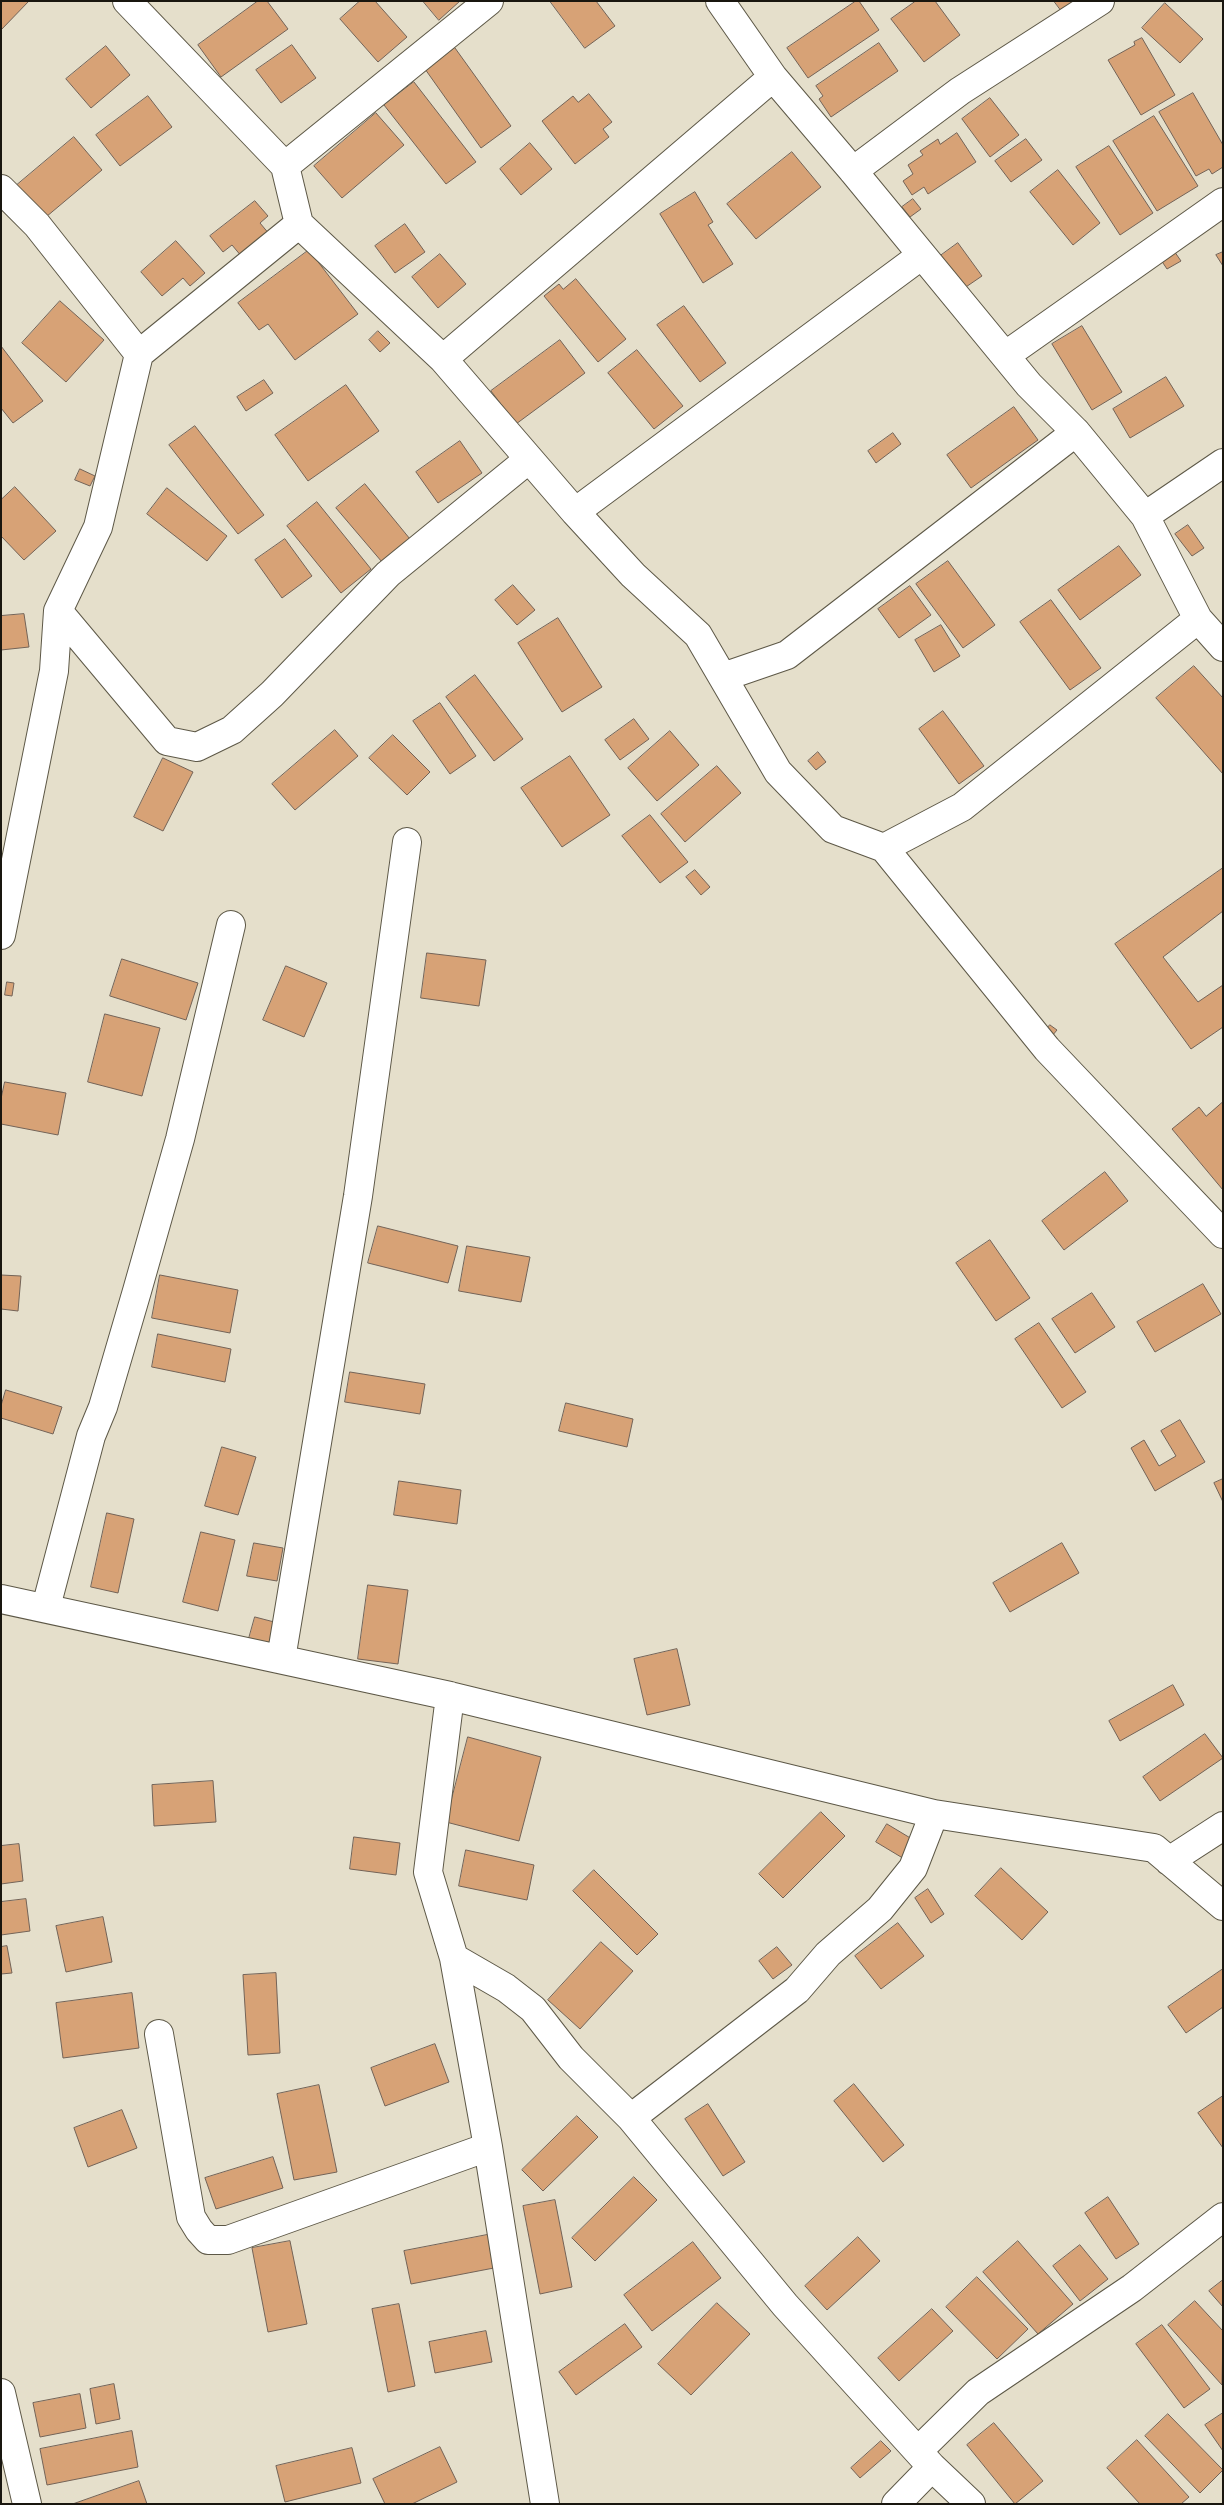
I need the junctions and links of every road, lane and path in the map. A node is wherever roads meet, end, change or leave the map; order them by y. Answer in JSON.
{"nodes":[{"id":1,"x":127,"y":1,"type":"edge"},
{"id":2,"x":489,"y":1,"type":"edge"},
{"id":3,"x":720,"y":1,"type":"edge"},
{"id":4,"x":1100,"y":1,"type":"edge"},
{"id":5,"x":772,"y":77,"type":"junction"},
{"id":6,"x":286,"y":166,"type":"junction"},
{"id":7,"x":853,"y":170,"type":"junction"},
{"id":8,"x":1,"y":189,"type":"edge"},
{"id":9,"x":1223,"y":202,"type":"edge"},
{"id":10,"x":299,"y":224,"type":"junction"},
{"id":11,"x":922,"y":256,"type":"junction"},
{"id":12,"x":140,"y":354,"type":"junction"},
{"id":13,"x":1006,"y":355,"type":"junction"},
{"id":14,"x":442,"y":359,"type":"junction"},
{"id":15,"x":1076,"y":432,"type":"junction"},
{"id":16,"x":529,"y":459,"type":"junction"},
{"id":17,"x":1223,"y":463,"type":"edge"},
{"id":18,"x":574,"y":512,"type":"junction"},
{"id":19,"x":1145,"y":516,"type":"junction"},
{"id":20,"x":58,"y":611,"type":"junction"},
{"id":21,"x":1198,"y":619,"type":"junction"},
{"id":22,"x":1223,"y":647,"type":"edge"},
{"id":23,"x":723,"y":677,"type":"junction"},
{"id":24,"x":407,"y":842,"type":"dead end"},
{"id":25,"x":884,"y":848,"type":"junction"},
{"id":26,"x":231,"y":925,"type":"dead end"},
{"id":27,"x":1,"y":935,"type":"edge"},
{"id":28,"x":1223,"y":1234,"type":"edge"},
{"id":29,"x":1,"y":1599,"type":"edge"},
{"id":30,"x":46,"y":1608,"type":"junction"},
{"id":31,"x":281,"y":1659,"type":"junction"},
{"id":32,"x":450,"y":1696,"type":"junction"},
{"id":33,"x":934,"y":1814,"type":"junction"},
{"id":34,"x":1223,"y":1826,"type":"edge"},
{"id":35,"x":1169,"y":1861,"type":"junction"},
{"id":36,"x":1223,"y":1906,"type":"edge"},
{"id":37,"x":454,"y":1958,"type":"junction"},
{"id":38,"x":159,"y":2034,"type":"dead end"},
{"id":39,"x":631,"y":2118,"type":"junction"},
{"id":40,"x":488,"y":2146,"type":"junction"},
{"id":41,"x":1223,"y":2217,"type":"edge"},
{"id":42,"x":1,"y":2394,"type":"edge"},
{"id":43,"x":925,"y":2459,"type":"junction"},
{"id":44,"x":27,"y":2504,"type":"edge"},
{"id":45,"x":545,"y":2504,"type":"edge"},
{"id":46,"x":896,"y":2504,"type":"edge"},
{"id":47,"x":971,"y":2504,"type":"edge"}],
"edges":[{"from":1,"to":6,"type":"street"},
{"from":2,"to":6,"type":"street"},
{"from":3,"to":5,"type":"street"},
{"from":4,"to":7,"type":"street"},
{"from":5,"to":7,"type":"street"},
{"from":5,"to":14,"type":"street"},
{"from":6,"to":10,"type":"street"},
{"from":7,"to":11,"type":"street"},
{"from":8,"to":12,"type":"street"},
{"from":9,"to":13,"type":"street"},
{"from":10,"to":12,"type":"street"},
{"from":10,"to":14,"type":"street"},
{"from":11,"to":13,"type":"street"},
{"from":11,"to":18,"type":"street"},
{"from":12,"to":20,"type":"street"},
{"from":13,"to":15,"type":"street"},
{"from":14,"to":16,"type":"street"},
{"from":15,"to":19,"type":"street"},
{"from":15,"to":23,"type":"street"},
{"from":16,"to":18,"type":"street"},
{"from":16,"to":20,"type":"street"},
{"from":17,"to":19,"type":"street"},
{"from":18,"to":23,"type":"street"},
{"from":19,"to":21,"type":"street"},
{"from":20,"to":27,"type":"street"},
{"from":21,"to":22,"type":"street"},
{"from":21,"to":25,"type":"street"},
{"from":23,"to":25,"type":"street"},
{"from":24,"to":31,"type":"street"},
{"from":25,"to":28,"type":"street"},
{"from":26,"to":30,"type":"street"},
{"from":29,"to":30,"type":"street"},
{"from":30,"to":31,"type":"street"},
{"from":31,"to":32,"type":"street"},
{"from":32,"to":33,"type":"street"},
{"from":32,"to":37,"type":"street"},
{"from":33,"to":35,"type":"street"},
{"from":33,"to":39,"type":"street"},
{"from":34,"to":35,"type":"street"},
{"from":35,"to":36,"type":"street"},
{"from":37,"to":39,"type":"street"},
{"from":37,"to":40,"type":"street"},
{"from":38,"to":40,"type":"street"},
{"from":39,"to":43,"type":"street"},
{"from":40,"to":45,"type":"street"},
{"from":41,"to":43,"type":"street"},
{"from":42,"to":44,"type":"street"},
{"from":43,"to":46,"type":"street"},
{"from":43,"to":47,"type":"street"}]}
